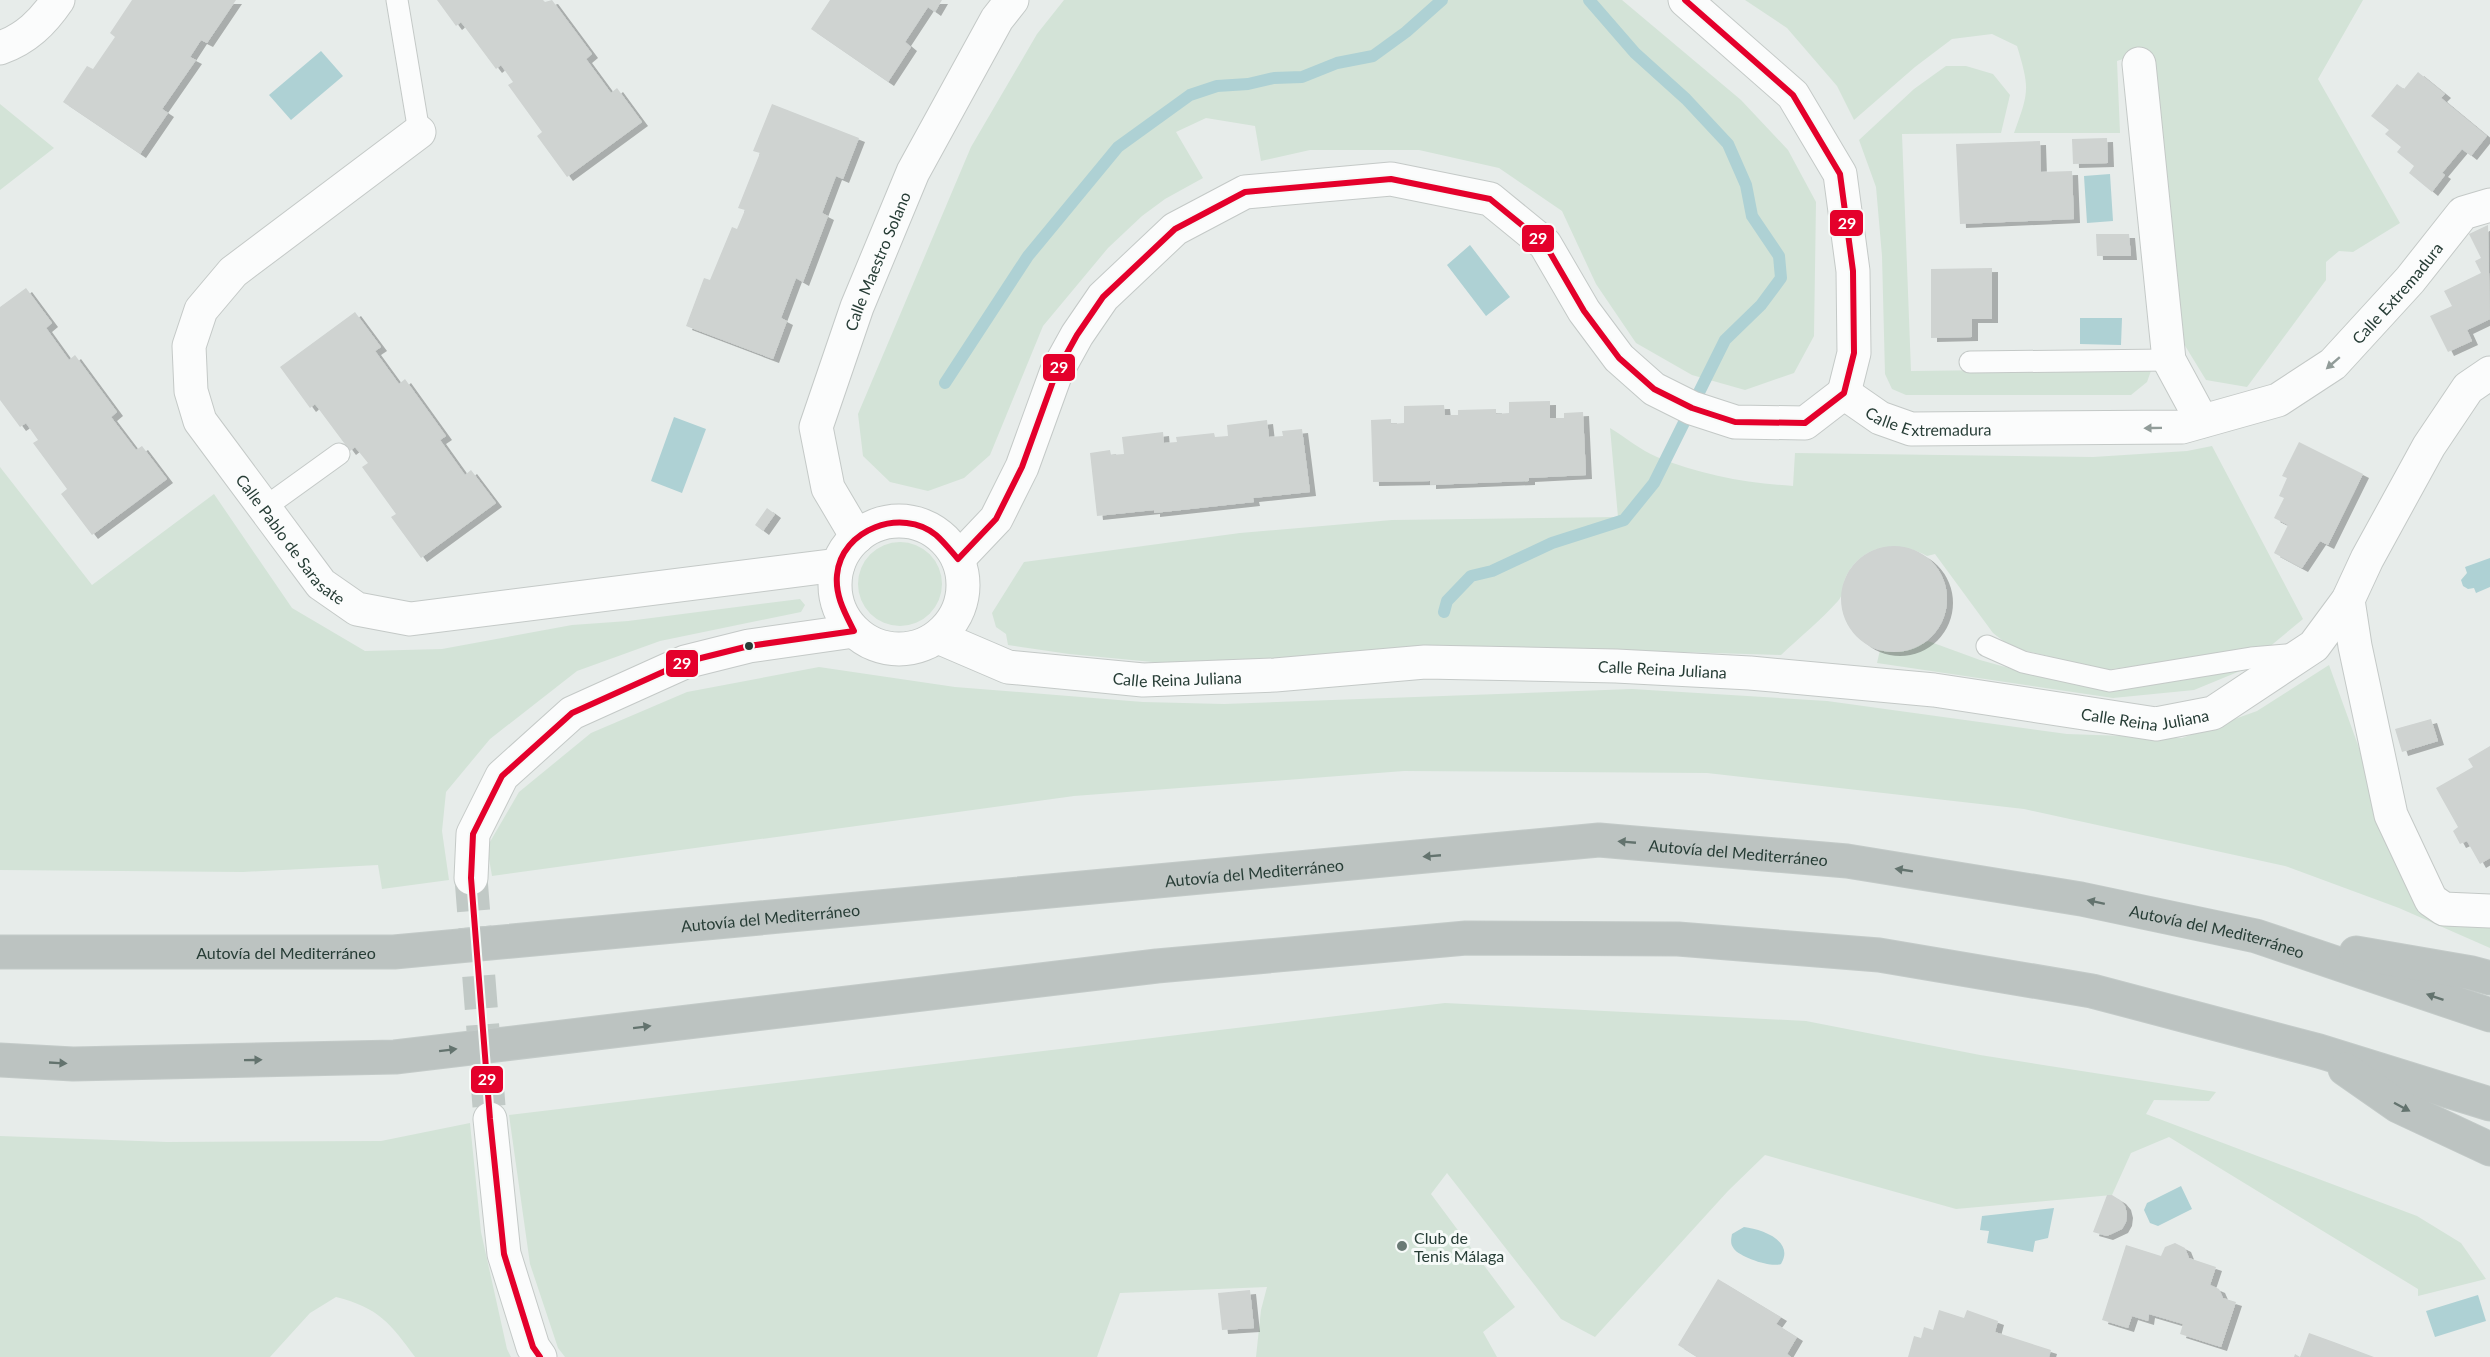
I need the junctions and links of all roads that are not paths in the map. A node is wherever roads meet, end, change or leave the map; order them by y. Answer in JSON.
{"nodes":[{"id":1,"x":58,"y":0,"type":"edge"},
{"id":2,"x":397,"y":0,"type":"edge"},
{"id":3,"x":1012,"y":0,"type":"edge"},
{"id":4,"x":1685,"y":0,"type":"edge"},
{"id":5,"x":0,"y":48,"type":"edge"},
{"id":6,"x":2139,"y":64,"type":"dead end"},
{"id":7,"x":419,"y":132,"type":"joint"},
{"id":8,"x":2490,"y":205,"type":"edge"},
{"id":9,"x":2169,"y":360,"type":"junction"},
{"id":10,"x":1970,"y":362,"type":"dead end"},
{"id":11,"x":2490,"y":373,"type":"edge"},
{"id":12,"x":1844,"y":393,"type":"junction"},
{"id":13,"x":2202,"y":421,"type":"junction"},
{"id":14,"x":339,"y":454,"type":"dead end"},
{"id":15,"x":264,"y":508,"type":"junction"},
{"id":16,"x":857,"y":537,"type":"junction"},
{"id":17,"x":958,"y":560,"type":"junction"},
{"id":18,"x":838,"y":565,"type":"junction"},
{"id":19,"x":2348,"y":600,"type":"junction"},
{"id":20,"x":854,"y":630,"type":"junction"},
{"id":21,"x":938,"y":637,"type":"junction"},
{"id":22,"x":1987,"y":646,"type":"dead end"},
{"id":23,"x":2303,"y":653,"type":"junction"},
{"id":24,"x":471,"y":878,"type":"tunnel mouth"},
{"id":25,"x":2490,"y":911,"type":"edge"},
{"id":26,"x":2256,"y":936,"type":"junction"},
{"id":27,"x":0,"y":952,"type":"edge"},
{"id":28,"x":2490,"y":978,"type":"edge"},
{"id":29,"x":2490,"y":1015,"type":"edge"},
{"id":30,"x":2319,"y":1051,"type":"junction"},
{"id":31,"x":0,"y":1060,"type":"edge"},
{"id":32,"x":2490,"y":1104,"type":"edge"},
{"id":33,"x":490,"y":1119,"type":"tunnel mouth"},
{"id":34,"x":2490,"y":1149,"type":"edge"},
{"id":35,"x":540,"y":1357,"type":"edge"}],
"edges":[{"from":1,"to":5,"type":"street"},
{"from":2,"to":7,"type":"lane"},
{"from":3,"to":16,"type":"street","name":"Calle Maestro Solano"},
{"from":4,"to":12,"type":"street"},
{"from":6,"to":9,"type":"street"},
{"from":7,"to":15,"type":"street","name":"Calle Pablo de Sarasate"},
{"from":8,"to":13,"type":"street","name":"Calle Extremadura","one_way":true},
{"from":9,"to":10,"type":"lane"},
{"from":9,"to":13,"type":"street"},
{"from":11,"to":19,"type":"street","name":"Calle Reina Juliana"},
{"from":13,"to":12,"type":"street","name":"Calle Extremadura","one_way":true},
{"from":12,"to":17,"type":"street","name":"Calle Extremadura"},
{"from":14,"to":15,"type":"lane"},
{"from":15,"to":18,"type":"street","name":"Calle Pablo de Sarasate"},
{"from":16,"to":17,"type":"street"},
{"from":16,"to":18,"type":"street"},
{"from":17,"to":21,"type":"street"},
{"from":18,"to":20,"type":"street"},
{"from":19,"to":23,"type":"street","name":"Calle Reina Juliana"},
{"from":19,"to":25,"type":"street"},
{"from":20,"to":21,"type":"street"},
{"from":20,"to":24,"type":"street"},
{"from":21,"to":23,"type":"street","name":"Calle Reina Juliana"},
{"from":22,"to":23,"type":"lane"},
{"from":26,"to":27,"type":"highway","name":"Autovía del Mediterráneo","one_way":true},
{"from":26,"to":28,"type":"highway"},
{"from":29,"to":26,"type":"highway","name":"Autovía del Mediterráneo","one_way":true},
{"from":31,"to":30,"type":"highway","one_way":true},
{"from":30,"to":32,"type":"highway"},
{"from":30,"to":34,"type":"highway","one_way":true},
{"from":33,"to":35,"type":"street"}]}
